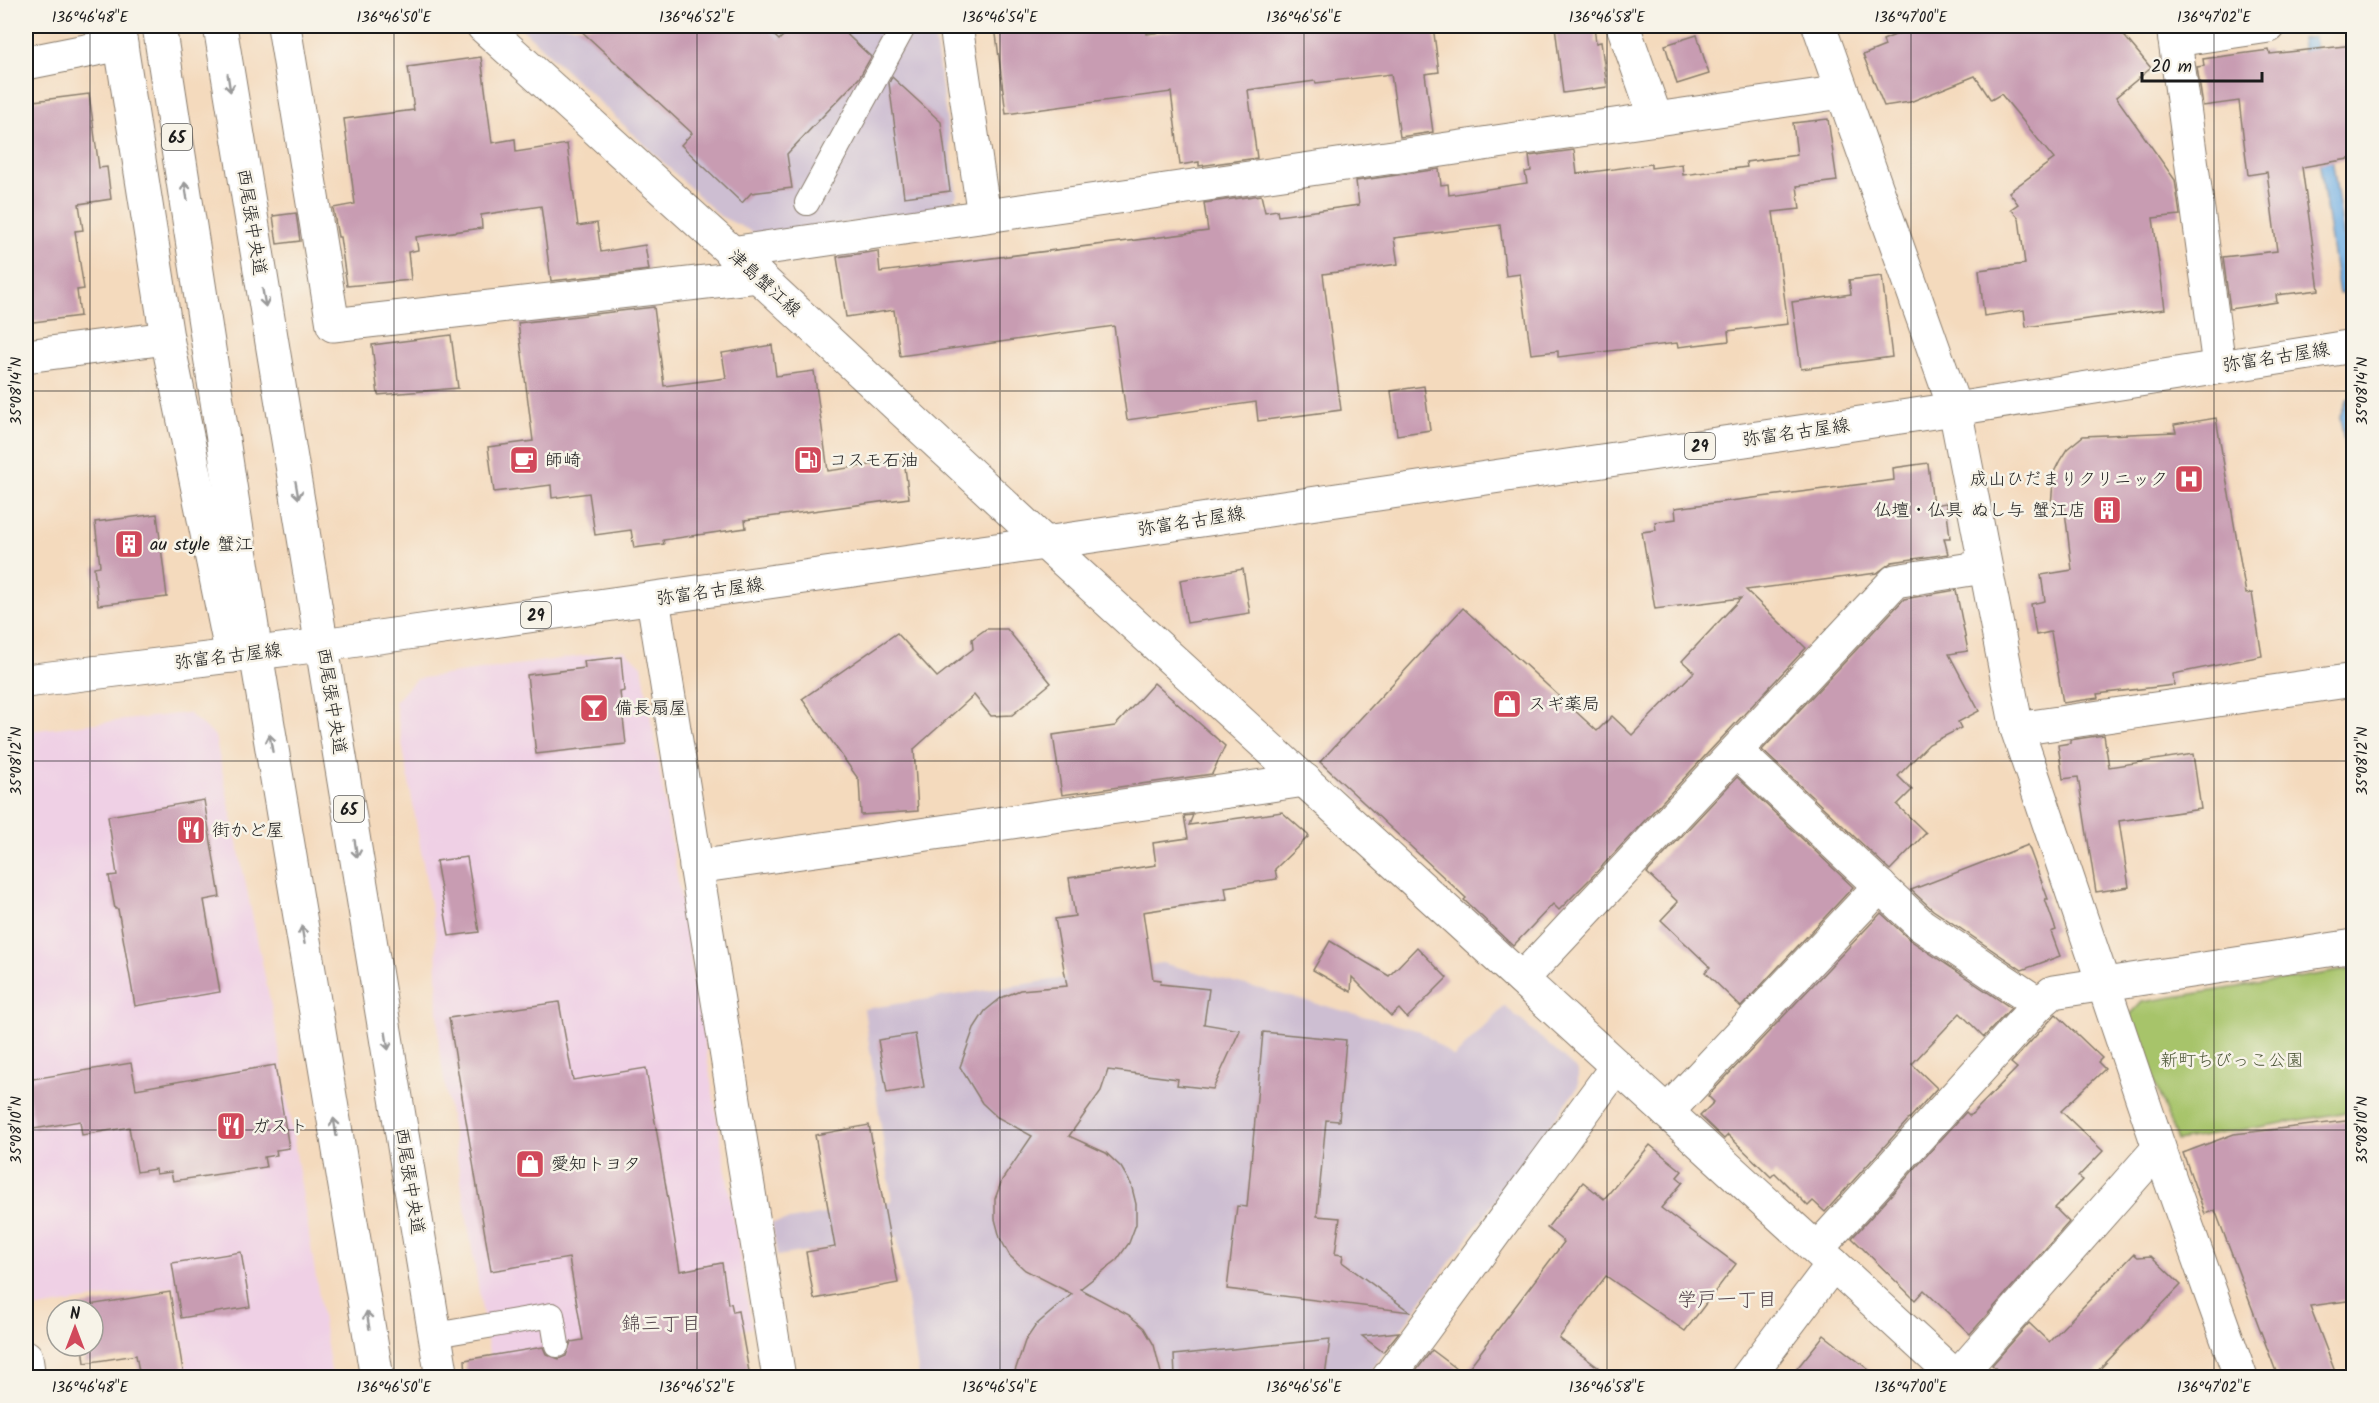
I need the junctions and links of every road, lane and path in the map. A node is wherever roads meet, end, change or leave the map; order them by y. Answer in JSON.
{"nodes":[{"id":1,"x":159,"y":26,"type":"edge"},
{"id":2,"x":220,"y":26,"type":"edge"},
{"id":3,"x":284,"y":26,"type":"edge"},
{"id":4,"x":483,"y":26,"type":"edge"},
{"id":5,"x":904,"y":26,"type":"edge"},
{"id":6,"x":956,"y":26,"type":"edge"},
{"id":7,"x":1623,"y":26,"type":"edge"},
{"id":8,"x":1819,"y":26,"type":"edge"},
{"id":9,"x":2269,"y":26,"type":"edge"},
{"id":10,"x":2174,"y":33,"type":"edge"},
{"id":11,"x":120,"y":35,"type":"edge"},
{"id":12,"x":26,"y":63,"type":"edge"},
{"id":13,"x":1842,"y":92,"type":"junction"},
{"id":14,"x":1656,"y":119,"type":"junction"},
{"id":15,"x":807,"y":202,"type":"dead end"},
{"id":16,"x":984,"y":216,"type":"junction"},
{"id":17,"x":731,"y":253,"type":"junction"},
{"id":18,"x":758,"y":276,"type":"junction"},
{"id":19,"x":167,"y":338,"type":"junction"},
{"id":20,"x":2354,"y":346,"type":"edge"},
{"id":21,"x":26,"y":356,"type":"edge"},
{"id":22,"x":2219,"y":366,"type":"junction"},
{"id":23,"x":1955,"y":409,"type":"junction"},
{"id":24,"x":1045,"y":543,"type":"junction"},
{"id":25,"x":1984,"y":567,"type":"junction"},
{"id":26,"x":653,"y":599,"type":"junction"},
{"id":27,"x":322,"y":645,"type":"junction"},
{"id":28,"x":244,"y":654,"type":"junction"},
{"id":29,"x":2354,"y":680,"type":"edge"},
{"id":30,"x":26,"y":681,"type":"edge"},
{"id":31,"x":2018,"y":729,"type":"junction"},
{"id":32,"x":1736,"y":751,"type":"junction"},
{"id":33,"x":1305,"y":780,"type":"junction"},
{"id":34,"x":696,"y":867,"type":"junction"},
{"id":35,"x":1880,"y":886,"type":"junction"},
{"id":36,"x":2354,"y":946,"type":"edge"},
{"id":37,"x":1522,"y":979,"type":"junction"},
{"id":38,"x":2104,"y":983,"type":"junction"},
{"id":39,"x":2039,"y":1004,"type":"junction"},
{"id":40,"x":1617,"y":1066,"type":"junction"},
{"id":41,"x":1667,"y":1112,"type":"junction"},
{"id":42,"x":2159,"y":1148,"type":"junction"},
{"id":43,"x":1825,"y":1256,"type":"junction"},
{"id":44,"x":435,"y":1335,"type":"junction"},
{"id":45,"x":557,"y":1345,"type":"dead end"},
{"id":46,"x":26,"y":1357,"type":"edge"},
{"id":47,"x":29,"y":1377,"type":"edge"},
{"id":48,"x":377,"y":1377,"type":"edge"},
{"id":49,"x":442,"y":1377,"type":"edge"},
{"id":50,"x":779,"y":1377,"type":"edge"},
{"id":51,"x":1388,"y":1377,"type":"edge"},
{"id":52,"x":1747,"y":1377,"type":"edge"},
{"id":53,"x":1957,"y":1377,"type":"edge"},
{"id":54,"x":2241,"y":1377,"type":"edge"}],
"edges":[{"from":28,"to":1,"type":"street","number":"65","one_way":true},
{"from":2,"to":27,"type":"street","name":"西尾張中央道","number":"65","one_way":true},
{"from":3,"to":18,"type":"street"},
{"from":4,"to":17,"type":"street","name":"津島蟹江線"},
{"from":5,"to":15,"type":"lane"},
{"from":6,"to":16,"type":"street"},
{"from":7,"to":14,"type":"street"},
{"from":8,"to":13,"type":"street"},
{"from":9,"to":10,"type":"street"},
{"from":10,"to":22,"type":"street"},
{"from":11,"to":12,"type":"street"},
{"from":11,"to":19,"type":"street"},
{"from":13,"to":14,"type":"street"},
{"from":13,"to":23,"type":"street"},
{"from":14,"to":16,"type":"street"},
{"from":16,"to":17,"type":"street"},
{"from":17,"to":18,"type":"street","name":"津島蟹江線"},
{"from":18,"to":24,"type":"street","name":"津島蟹江線"},
{"from":19,"to":21,"type":"street"},
{"from":19,"to":28,"type":"street"},
{"from":20,"to":22,"type":"street","name":"弥富名古屋線","number":"29"},
{"from":22,"to":23,"type":"street","name":"弥富名古屋線","number":"29"},
{"from":23,"to":24,"type":"street","name":"弥富名古屋線","number":"29"},
{"from":23,"to":25,"type":"street"},
{"from":24,"to":26,"type":"street","name":"弥富名古屋線","number":"29"},
{"from":24,"to":33,"type":"street","name":"津島蟹江線"},
{"from":25,"to":31,"type":"street"},
{"from":25,"to":32,"type":"street"},
{"from":26,"to":27,"type":"street","name":"弥富名古屋線","number":"29"},
{"from":26,"to":34,"type":"street"},
{"from":27,"to":28,"type":"street","name":"弥富名古屋線","number":"29"},
{"from":27,"to":44,"type":"street","name":"西尾張中央道","number":"65","one_way":true},
{"from":28,"to":30,"type":"street","name":"弥富名古屋線","number":"29"},
{"from":48,"to":28,"type":"street","number":"65","one_way":true},
{"from":29,"to":31,"type":"street"},
{"from":31,"to":38,"type":"street"},
{"from":32,"to":35,"type":"street"},
{"from":32,"to":37,"type":"street"},
{"from":33,"to":34,"type":"street"},
{"from":33,"to":37,"type":"street","name":"津島蟹江線"},
{"from":34,"to":50,"type":"street"},
{"from":35,"to":39,"type":"street"},
{"from":35,"to":41,"type":"street"},
{"from":36,"to":38,"type":"street"},
{"from":37,"to":40,"type":"street","name":"津島蟹江線"},
{"from":38,"to":39,"type":"street"},
{"from":38,"to":42,"type":"street"},
{"from":39,"to":43,"type":"street"},
{"from":40,"to":41,"type":"street","name":"津島蟹江線"},
{"from":40,"to":51,"type":"street"},
{"from":41,"to":43,"type":"street","name":"津島蟹江線"},
{"from":42,"to":53,"type":"street"},
{"from":42,"to":54,"type":"street"},
{"from":43,"to":52,"type":"street"},
{"from":43,"to":53,"type":"street","name":"津島蟹江線"},
{"from":44,"to":45,"type":"lane"},
{"from":44,"to":49,"type":"street","name":"西尾張中央道","number":"65"},
{"from":46,"to":47,"type":"street"}]}
